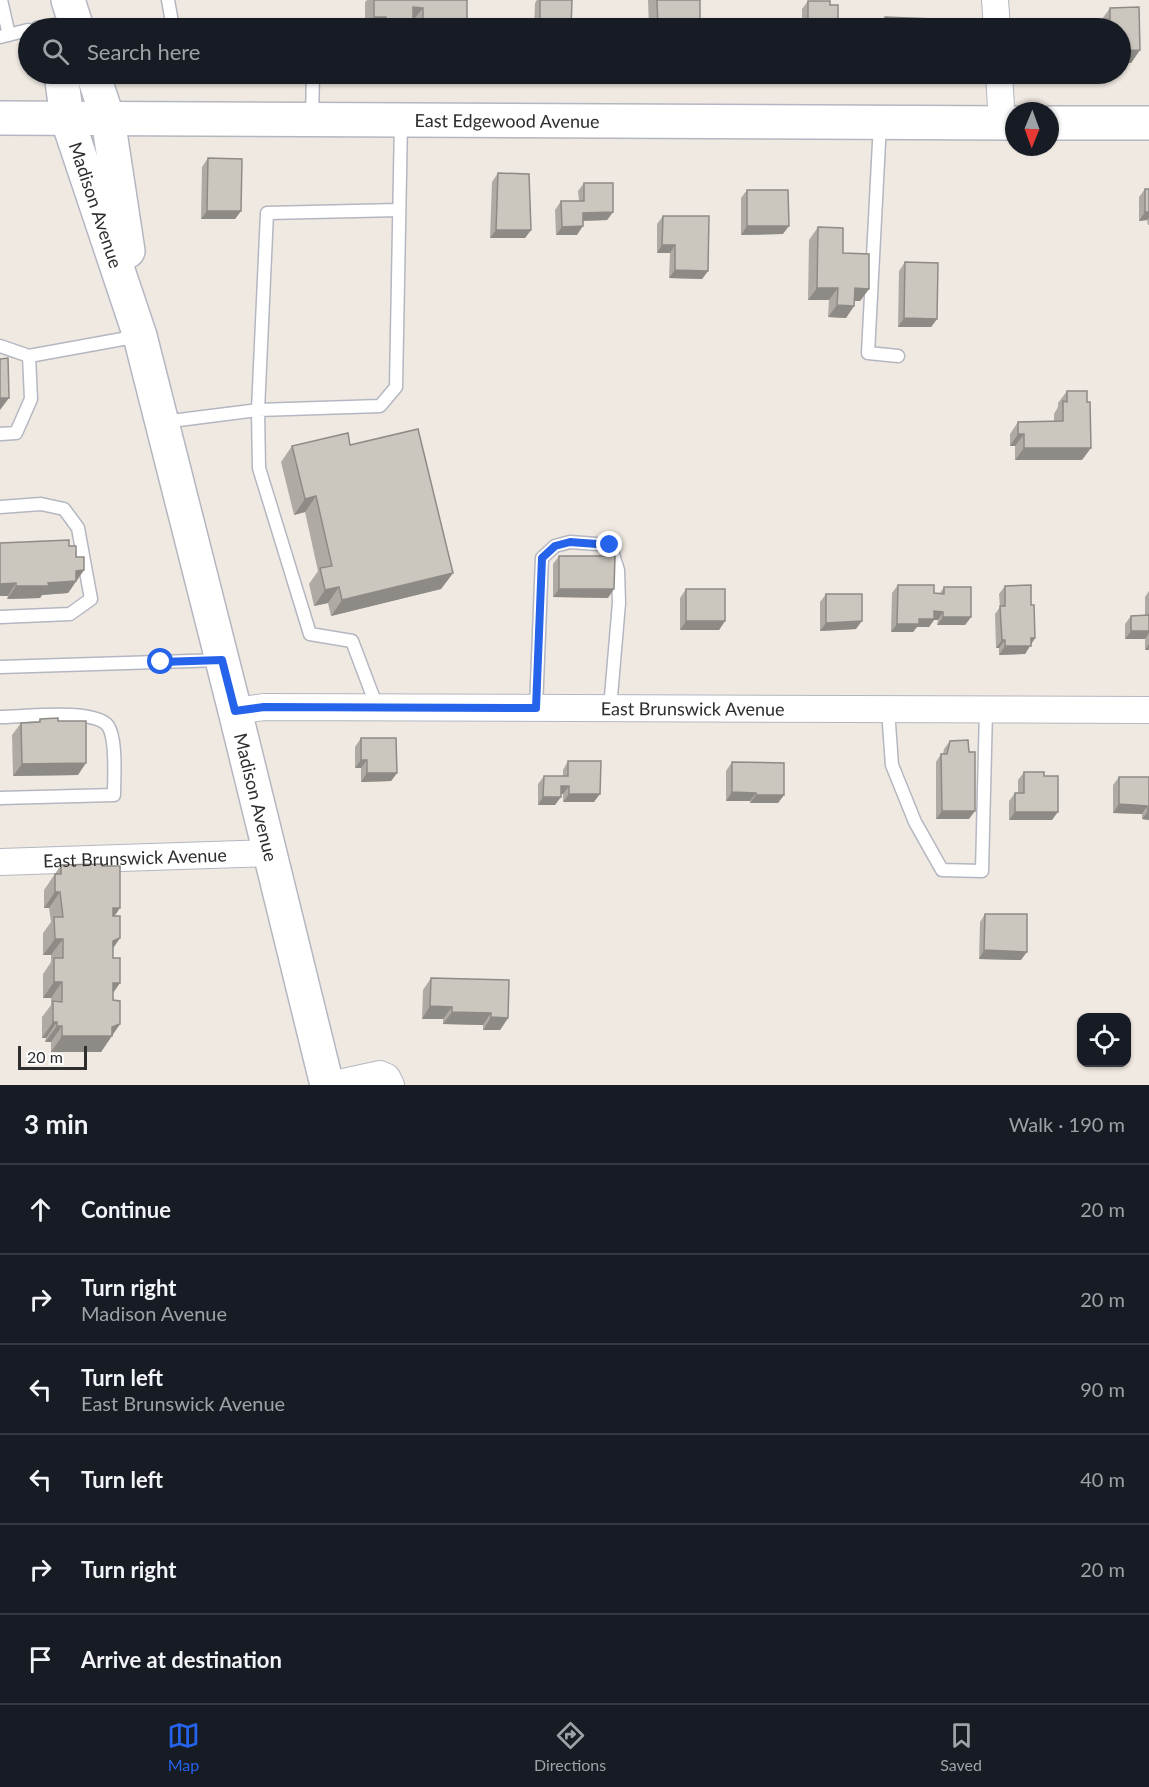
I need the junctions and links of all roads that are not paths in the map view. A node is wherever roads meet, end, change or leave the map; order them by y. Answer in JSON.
{"nodes":[{"id":1,"x":2,"y":0,"type":"edge"},
{"id":2,"x":168,"y":0,"type":"edge"},
{"id":3,"x":995,"y":0,"type":"edge"},
{"id":4,"x":171,"y":18,"type":"edge"},
{"id":5,"x":996,"y":18,"type":"edge"},
{"id":6,"x":4,"y":36,"type":"edge"},
{"id":7,"x":62,"y":84,"type":"edge"},
{"id":8,"x":96,"y":84,"type":"edge"},
{"id":9,"x":313,"y":84,"type":"edge"},
{"id":10,"x":1001,"y":84,"type":"edge"},
{"id":11,"x":1005,"y":107,"type":"edge"},
{"id":12,"x":0,"y":118,"type":"edge"},
{"id":13,"x":67,"y":118,"type":"junction"},
{"id":14,"x":108,"y":118,"type":"junction"},
{"id":15,"x":312,"y":119,"type":"junction"},
{"id":16,"x":401,"y":120,"type":"junction"},
{"id":17,"x":880,"y":122,"type":"junction"},
{"id":18,"x":1005,"y":123,"type":"edge"},
{"id":19,"x":1059,"y":123,"type":"edge"},
{"id":20,"x":1149,"y":123,"type":"edge"},
{"id":21,"x":399,"y":210,"type":"junction"},
{"id":22,"x":140,"y":336,"type":"junction"},
{"id":23,"x":0,"y":346,"type":"edge"},
{"id":24,"x":29,"y":356,"type":"junction"},
{"id":25,"x":898,"y":356,"type":"dead end"},
{"id":26,"x":258,"y":410,"type":"junction"},
{"id":27,"x":162,"y":422,"type":"junction"},
{"id":28,"x":0,"y":432,"type":"edge"},
{"id":29,"x":0,"y":507,"type":"edge"},
{"id":30,"x":0,"y":617,"type":"edge"},
{"id":31,"x":222,"y":660,"type":"junction"},
{"id":32,"x":0,"y":667,"type":"edge"},
{"id":33,"x":377,"y":707,"type":"junction"},
{"id":34,"x":536,"y":708,"type":"junction"},
{"id":35,"x":610,"y":708,"type":"junction"},
{"id":36,"x":888,"y":710,"type":"junction"},
{"id":37,"x":986,"y":710,"type":"junction"},
{"id":38,"x":1149,"y":710,"type":"edge"},
{"id":39,"x":235,"y":711,"type":"junction"},
{"id":40,"x":0,"y":717,"type":"edge"},
{"id":41,"x":0,"y":798,"type":"edge"},
{"id":42,"x":270,"y":853,"type":"junction"},
{"id":43,"x":0,"y":862,"type":"edge"},
{"id":44,"x":328,"y":1085,"type":"edge"},
{"id":45,"x":390,"y":1085,"type":"edge"}],
"edges":[{"from":1,"to":6,"type":"lane"},
{"from":2,"to":4,"type":"lane"},
{"from":3,"to":5,"type":"street"},
{"from":7,"to":13,"type":"main road","name":"Madison Avenue"},
{"from":8,"to":14,"type":"main road","name":"Madison Avenue"},
{"from":9,"to":15,"type":"lane"},
{"from":10,"to":11,"type":"street"},
{"from":12,"to":13,"type":"main road","name":"East Edgewood Avenue"},
{"from":13,"to":14,"type":"main road","name":"East Edgewood Avenue"},
{"from":13,"to":22,"type":"main road","name":"Madison Avenue"},
{"from":14,"to":15,"type":"main road","name":"East Edgewood Avenue"},
{"from":14,"to":22,"type":"main road","name":"Madison Avenue"},
{"from":15,"to":16,"type":"main road","name":"East Edgewood Avenue"},
{"from":16,"to":17,"type":"main road","name":"East Edgewood Avenue"},
{"from":16,"to":21,"type":"lane"},
{"from":17,"to":18,"type":"main road","name":"East Edgewood Avenue"},
{"from":17,"to":25,"type":"lane"},
{"from":19,"to":20,"type":"main road"},
{"from":21,"to":26,"type":"lane"},
{"from":21,"to":26,"type":"lane"},
{"from":22,"to":24,"type":"lane"},
{"from":22,"to":27,"type":"main road","name":"Madison Avenue"},
{"from":23,"to":24,"type":"lane"},
{"from":24,"to":28,"type":"lane"},
{"from":26,"to":27,"type":"lane"},
{"from":26,"to":33,"type":"lane"},
{"from":27,"to":31,"type":"main road","name":"Madison Avenue"},
{"from":29,"to":30,"type":"lane"},
{"from":31,"to":32,"type":"lane"},
{"from":31,"to":39,"type":"main road","name":"Madison Avenue"},
{"from":33,"to":34,"type":"street","name":"East Brunswick Avenue"},
{"from":33,"to":39,"type":"street","name":"East Brunswick Avenue"},
{"from":34,"to":35,"type":"street","name":"East Brunswick Avenue"},
{"from":34,"to":35,"type":"lane"},
{"from":35,"to":36,"type":"street","name":"East Brunswick Avenue"},
{"from":36,"to":37,"type":"street","name":"East Brunswick Avenue"},
{"from":36,"to":37,"type":"lane"},
{"from":37,"to":38,"type":"street","name":"East Brunswick Avenue"},
{"from":39,"to":42,"type":"main road","name":"Madison Avenue"},
{"from":40,"to":41,"type":"lane"},
{"from":42,"to":43,"type":"street","name":"East Brunswick Avenue"},
{"from":42,"to":44,"type":"main road","name":"Madison Avenue"},
{"from":44,"to":45,"type":"street","name":"Madison Avenue"}]}
